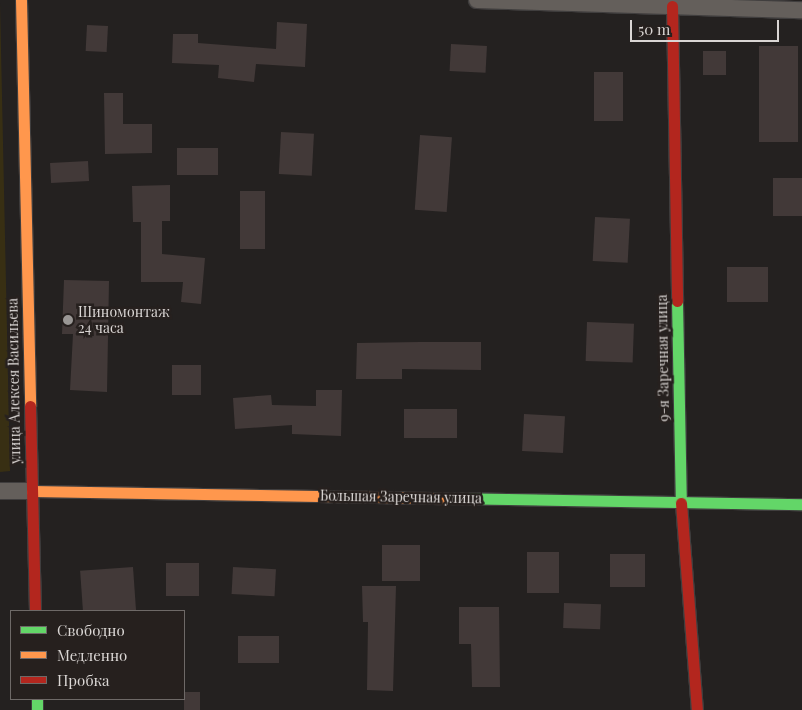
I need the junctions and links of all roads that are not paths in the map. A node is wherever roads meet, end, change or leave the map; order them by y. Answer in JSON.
{"nodes":[{"id":1,"x":21,"y":0,"type":"edge"},
{"id":2,"x":477,"y":0,"type":"edge"},
{"id":3,"x":672,"y":6,"type":"junction"},
{"id":4,"x":802,"y":10,"type":"edge"},
{"id":5,"x":0,"y":491,"type":"edge"},
{"id":6,"x":32,"y":491,"type":"junction"},
{"id":7,"x":681,"y":502,"type":"junction"},
{"id":8,"x":802,"y":504,"type":"edge"},
{"id":9,"x":35,"y":610,"type":"edge"},
{"id":10,"x":696,"y":710,"type":"edge"}],
"edges":[{"from":1,"to":6,"type":"street","name":"улица Алексея Васильева"},
{"from":2,"to":3,"type":"street"},
{"from":3,"to":4,"type":"street"},
{"from":3,"to":7,"type":"street","name":"9-я Заречная улица"},
{"from":5,"to":6,"type":"street","name":"Большая Заречная улица"},
{"from":6,"to":7,"type":"street","name":"Большая Заречная улица"},
{"from":6,"to":9,"type":"street","name":"улица Алексея Васильева"},
{"from":7,"to":8,"type":"street","name":"Большая Заречная улица"},
{"from":7,"to":10,"type":"street","name":"9-я Заречная улица"}]}
